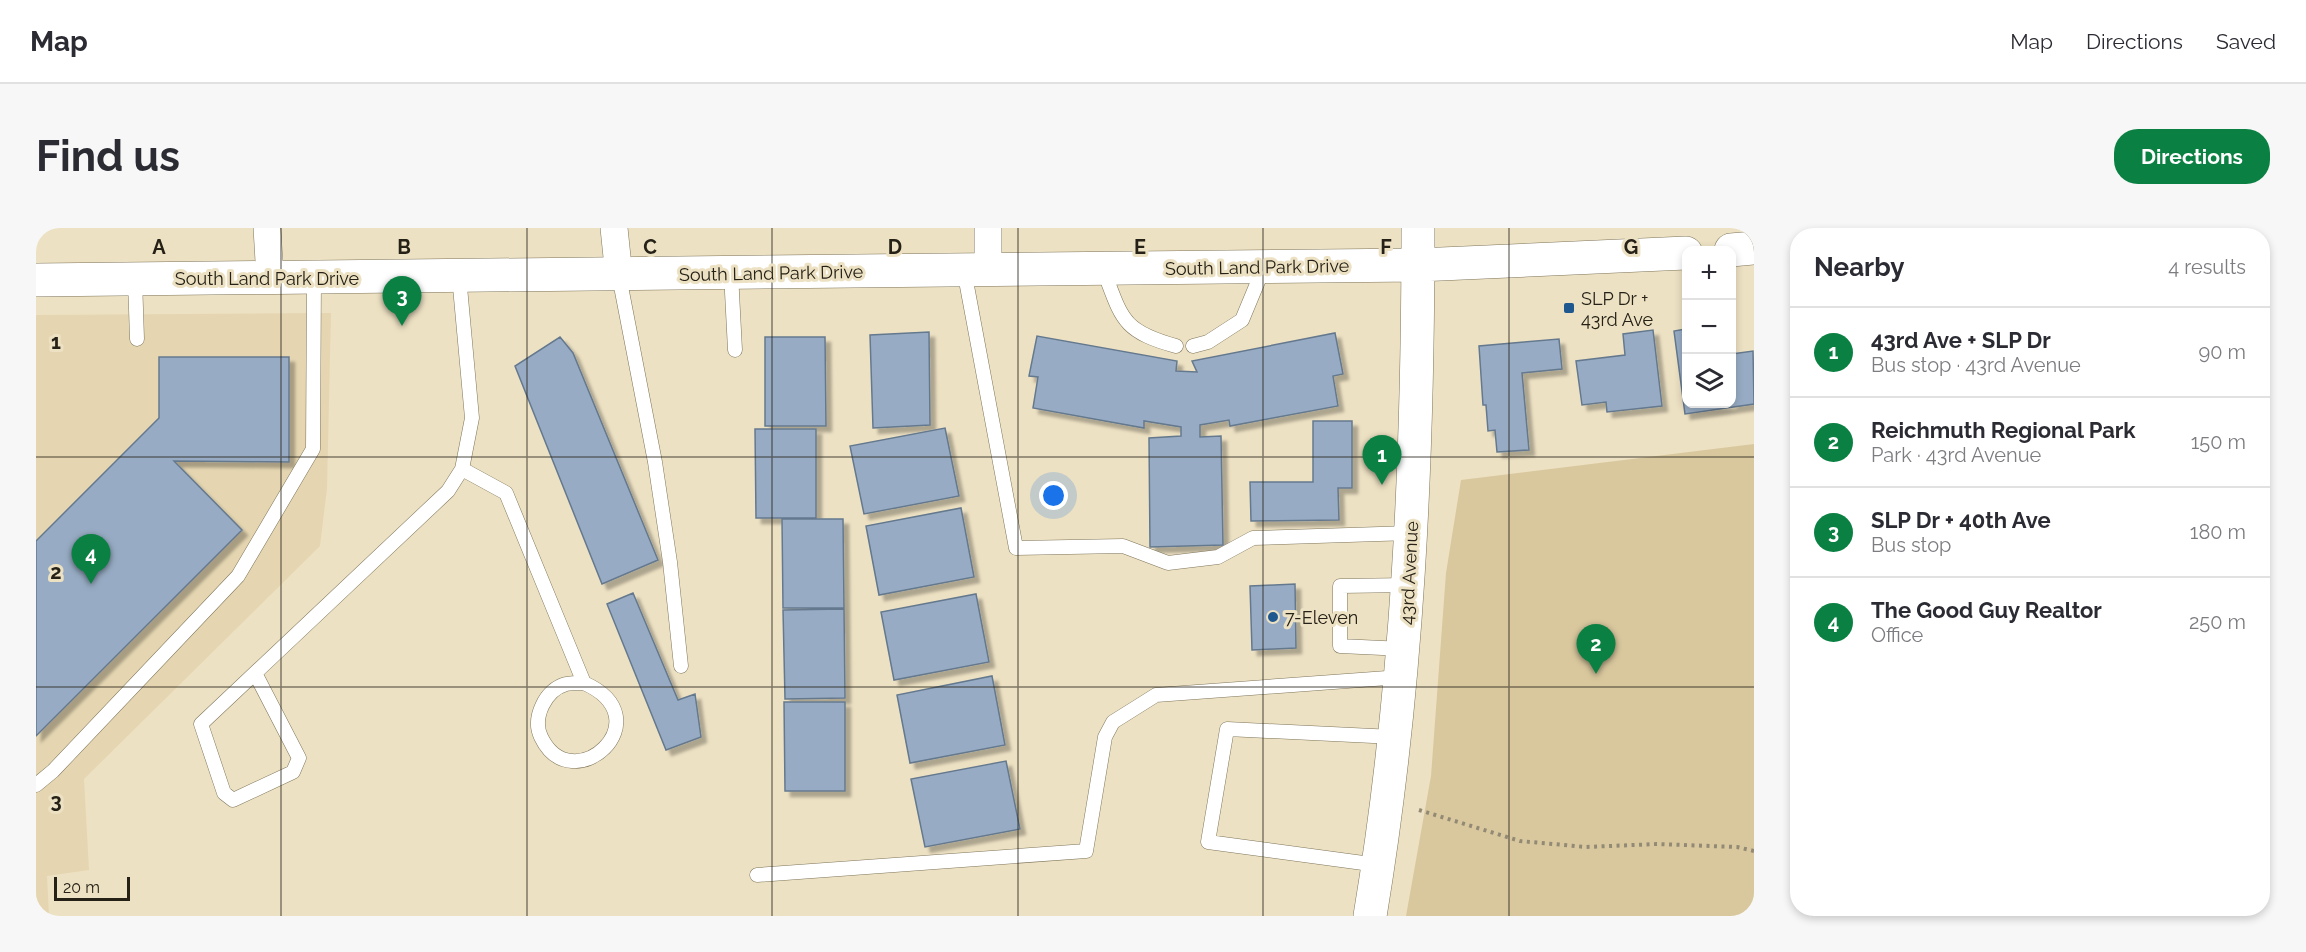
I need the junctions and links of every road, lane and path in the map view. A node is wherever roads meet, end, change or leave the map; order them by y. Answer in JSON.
{"nodes":[{"id":1,"x":267,"y":228,"type":"edge"},
{"id":2,"x":614,"y":228,"type":"edge"},
{"id":3,"x":988,"y":228,"type":"edge"},
{"id":4,"x":1418,"y":228,"type":"edge"},
{"id":5,"x":1754,"y":248,"type":"edge"},
{"id":6,"x":1736,"y":250,"type":"edge"},
{"id":7,"x":1682,"y":253,"type":"edge"},
{"id":8,"x":1418,"y":265,"type":"junction"},
{"id":9,"x":1264,"y":267,"type":"junction"},
{"id":10,"x":1103,"y":269,"type":"junction"},
{"id":11,"x":976,"y":270,"type":"junction"},
{"id":12,"x":731,"y":273,"type":"junction"},
{"id":13,"x":459,"y":276,"type":"junction"},
{"id":14,"x":619,"y":276,"type":"junction"},
{"id":15,"x":270,"y":278,"type":"junction"},
{"id":16,"x":314,"y":278,"type":"junction"},
{"id":17,"x":135,"y":279,"type":"junction"},
{"id":18,"x":36,"y":280,"type":"edge"},
{"id":19,"x":137,"y":339,"type":"dead end"},
{"id":20,"x":1176,"y":346,"type":"dead end"},
{"id":21,"x":1193,"y":346,"type":"dead end"},
{"id":22,"x":735,"y":350,"type":"dead end"},
{"id":23,"x":462,"y":469,"type":"junction"},
{"id":24,"x":1411,"y":533,"type":"junction"},
{"id":25,"x":1409,"y":585,"type":"junction"},
{"id":26,"x":1402,"y":663,"type":"junction"},
{"id":27,"x":681,"y":666,"type":"dead end"},
{"id":28,"x":256,"y":675,"type":"junction"},
{"id":29,"x":584,"y":683,"type":"junction"},
{"id":30,"x":1396,"y":737,"type":"junction"},
{"id":31,"x":36,"y":785,"type":"edge"},
{"id":32,"x":1419,"y":810,"type":"dead end"},
{"id":33,"x":1754,"y":851,"type":"edge"},
{"id":34,"x":1378,"y":865,"type":"junction"},
{"id":35,"x":757,"y":875,"type":"dead end"},
{"id":36,"x":1370,"y":916,"type":"edge"}],
"edges":[{"from":1,"to":15,"type":"street"},
{"from":2,"to":14,"type":"street"},
{"from":3,"to":11,"type":"street"},
{"from":4,"to":8,"type":"street","name":"43rd Avenue"},
{"from":5,"to":6,"type":"street"},
{"from":7,"to":8,"type":"street","name":"South Land Park Drive"},
{"from":8,"to":9,"type":"street","name":"South Land Park Drive"},
{"from":8,"to":24,"type":"street","name":"43rd Avenue"},
{"from":9,"to":10,"type":"street","name":"South Land Park Drive"},
{"from":9,"to":21,"type":"lane"},
{"from":10,"to":11,"type":"street","name":"South Land Park Drive"},
{"from":10,"to":20,"type":"lane"},
{"from":11,"to":12,"type":"street","name":"South Land Park Drive"},
{"from":11,"to":24,"type":"lane"},
{"from":12,"to":14,"type":"street","name":"South Land Park Drive"},
{"from":12,"to":22,"type":"lane"},
{"from":13,"to":14,"type":"street","name":"South Land Park Drive"},
{"from":13,"to":16,"type":"street","name":"South Land Park Drive"},
{"from":13,"to":23,"type":"lane"},
{"from":14,"to":27,"type":"lane"},
{"from":15,"to":16,"type":"street","name":"South Land Park Drive"},
{"from":15,"to":17,"type":"street","name":"South Land Park Drive"},
{"from":16,"to":31,"type":"lane"},
{"from":17,"to":18,"type":"street","name":"South Land Park Drive"},
{"from":17,"to":19,"type":"lane"},
{"from":23,"to":28,"type":"lane"},
{"from":23,"to":29,"type":"lane"},
{"from":24,"to":25,"type":"street","name":"43rd Avenue"},
{"from":25,"to":26,"type":"street","name":"43rd Avenue"},
{"from":25,"to":26,"type":"lane"},
{"from":26,"to":30,"type":"street","name":"43rd Avenue"},
{"from":26,"to":35,"type":"lane"},
{"from":28,"to":28,"type":"lane"},
{"from":29,"to":29,"type":"lane"},
{"from":30,"to":34,"type":"street","name":"43rd Avenue"},
{"from":30,"to":34,"type":"lane"},
{"from":32,"to":33,"type":"path"},
{"from":34,"to":36,"type":"street","name":"43rd Avenue"}]}
